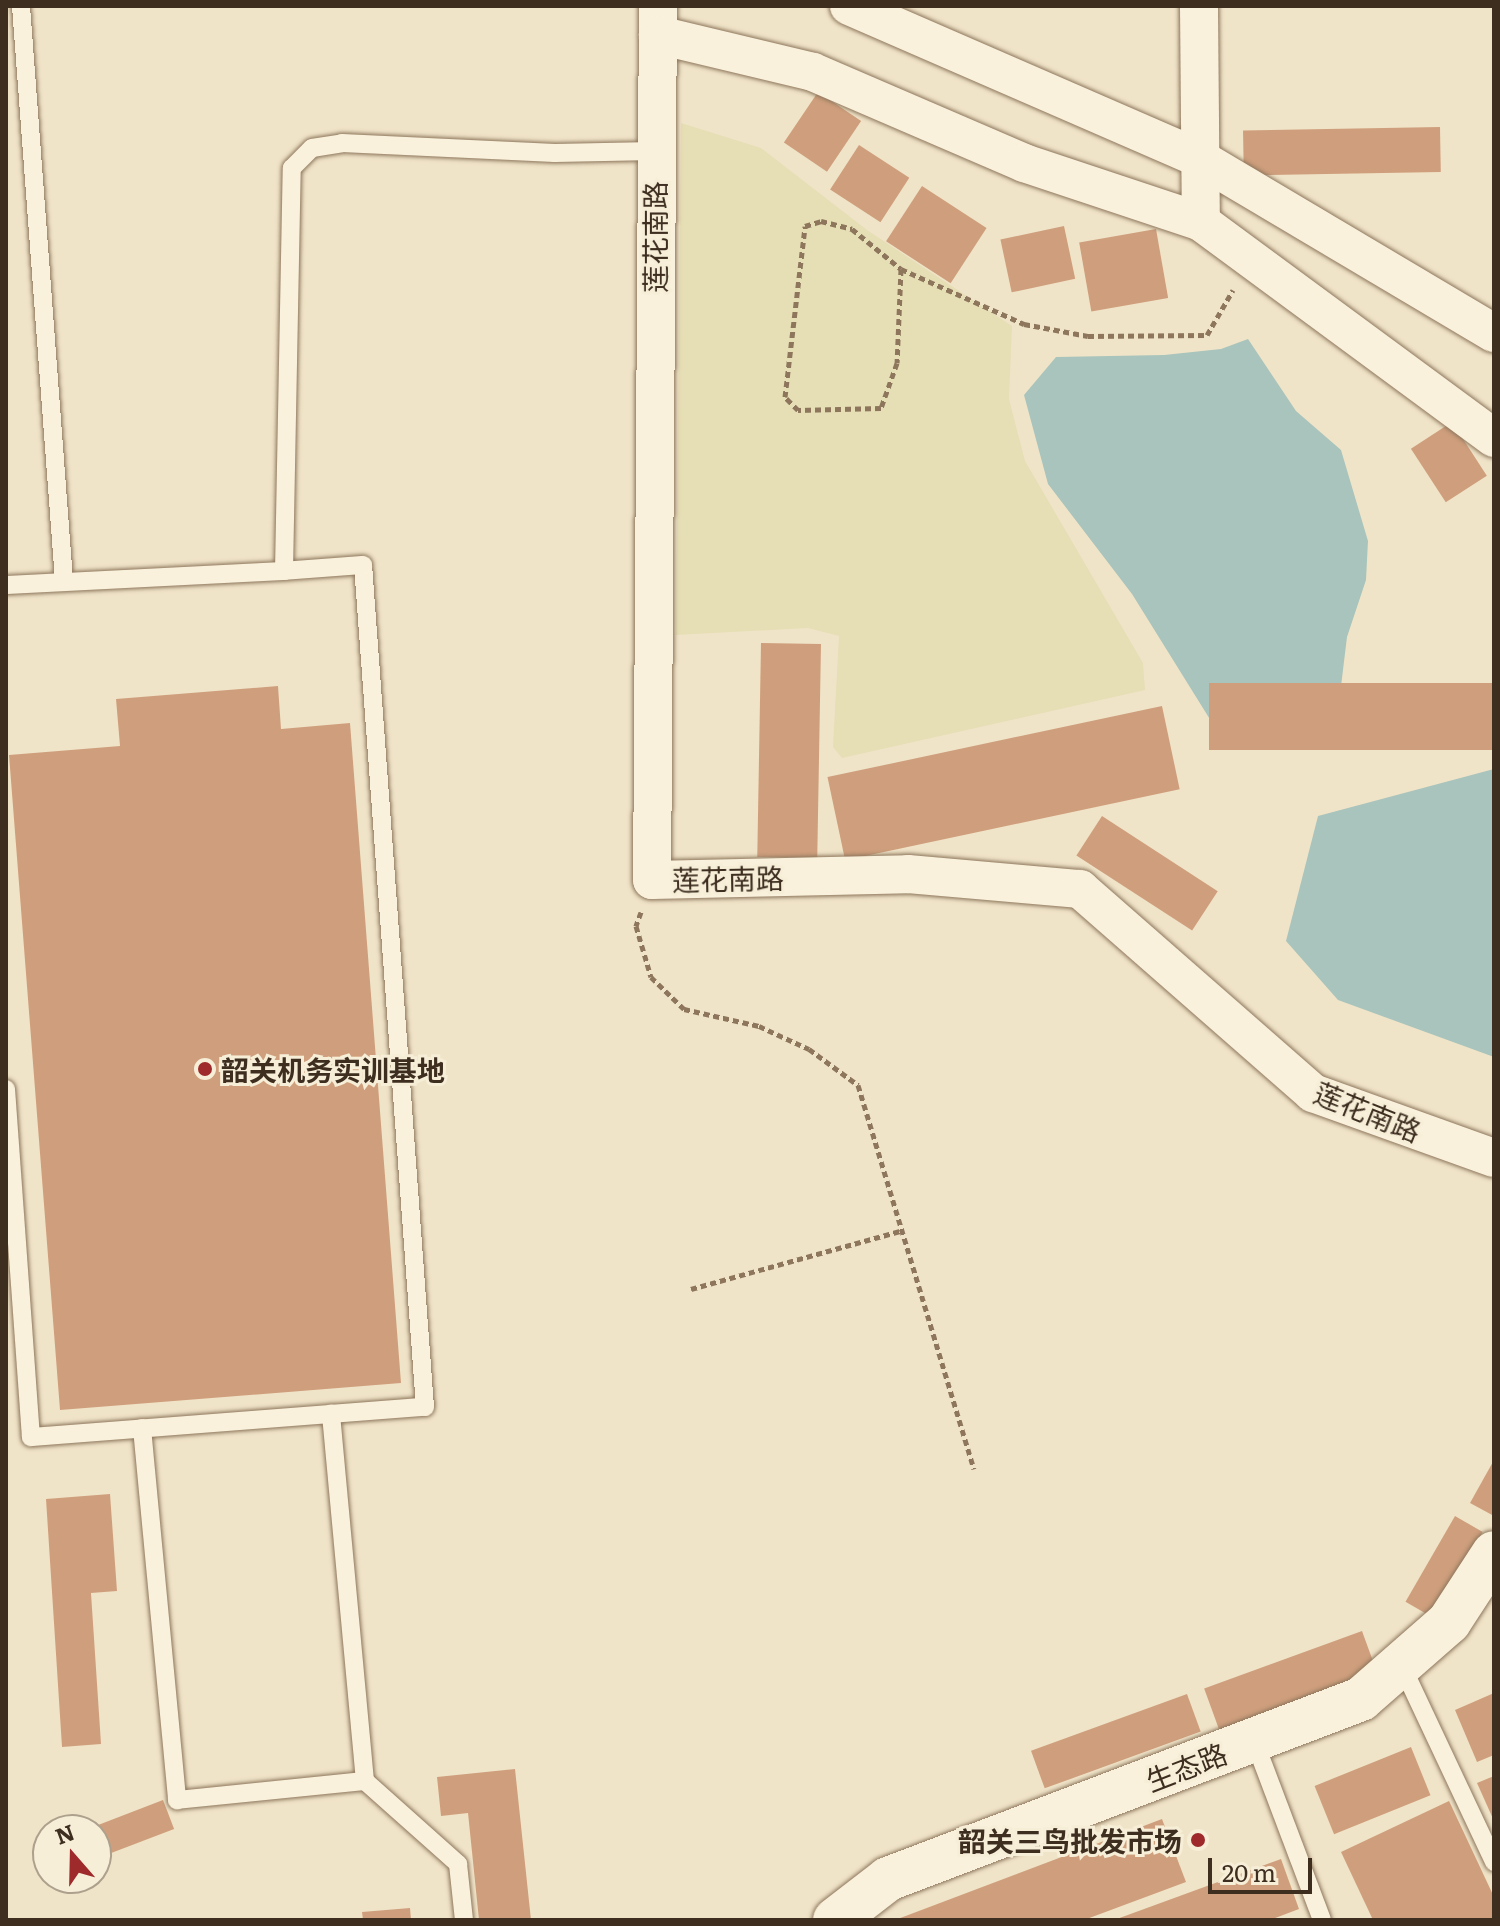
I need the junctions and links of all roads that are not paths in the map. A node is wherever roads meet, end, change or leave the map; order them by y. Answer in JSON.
{"nodes":[{"id":1,"x":21,"y":6,"type":"edge"},
{"id":2,"x":1199,"y":6,"type":"edge"},
{"id":3,"x":856,"y":7,"type":"edge"},
{"id":4,"x":658,"y":20,"type":"edge"},
{"id":5,"x":654,"y":151,"type":"junction"},
{"id":6,"x":1199,"y":158,"type":"junction"},
{"id":7,"x":1201,"y":222,"type":"junction"},
{"id":8,"x":1494,"y":333,"type":"edge"},
{"id":9,"x":1494,"y":438,"type":"edge"},
{"id":10,"x":284,"y":571,"type":"junction"},
{"id":11,"x":64,"y":581,"type":"junction"},
{"id":12,"x":6,"y":585,"type":"edge"},
{"id":13,"x":6,"y":1089,"type":"edge"},
{"id":14,"x":1494,"y":1158,"type":"edge"},
{"id":15,"x":26,"y":1363,"type":"junction"},
{"id":16,"x":6,"y":1365,"type":"edge"},
{"id":17,"x":331,"y":1414,"type":"junction"},
{"id":18,"x":142,"y":1428,"type":"junction"},
{"id":19,"x":1494,"y":1553,"type":"edge"},
{"id":20,"x":1401,"y":1664,"type":"junction"},
{"id":21,"x":1254,"y":1740,"type":"junction"},
{"id":22,"x":365,"y":1781,"type":"junction"},
{"id":23,"x":1494,"y":1862,"type":"edge"},
{"id":24,"x":464,"y":1920,"type":"edge"},
{"id":25,"x":835,"y":1920,"type":"edge"},
{"id":26,"x":1322,"y":1920,"type":"edge"}],
"edges":[{"from":1,"to":11,"type":"lane"},
{"from":2,"to":6,"type":"street"},
{"from":3,"to":6,"type":"street"},
{"from":4,"to":5,"type":"street","name":"莲花南路"},
{"from":4,"to":7,"type":"street"},
{"from":5,"to":10,"type":"lane"},
{"from":5,"to":14,"type":"street","name":"莲花南路"},
{"from":6,"to":7,"type":"street"},
{"from":6,"to":8,"type":"street"},
{"from":7,"to":9,"type":"street"},
{"from":10,"to":11,"type":"lane"},
{"from":10,"to":17,"type":"lane"},
{"from":11,"to":12,"type":"lane"},
{"from":13,"to":15,"type":"lane"},
{"from":15,"to":16,"type":"lane"},
{"from":15,"to":18,"type":"lane"},
{"from":17,"to":18,"type":"lane"},
{"from":17,"to":22,"type":"lane"},
{"from":18,"to":22,"type":"lane"},
{"from":19,"to":20,"type":"street","name":"生态路"},
{"from":20,"to":21,"type":"street","name":"生态路"},
{"from":20,"to":23,"type":"lane"},
{"from":21,"to":25,"type":"street","name":"生态路"},
{"from":21,"to":26,"type":"lane"},
{"from":22,"to":24,"type":"lane"}]}
